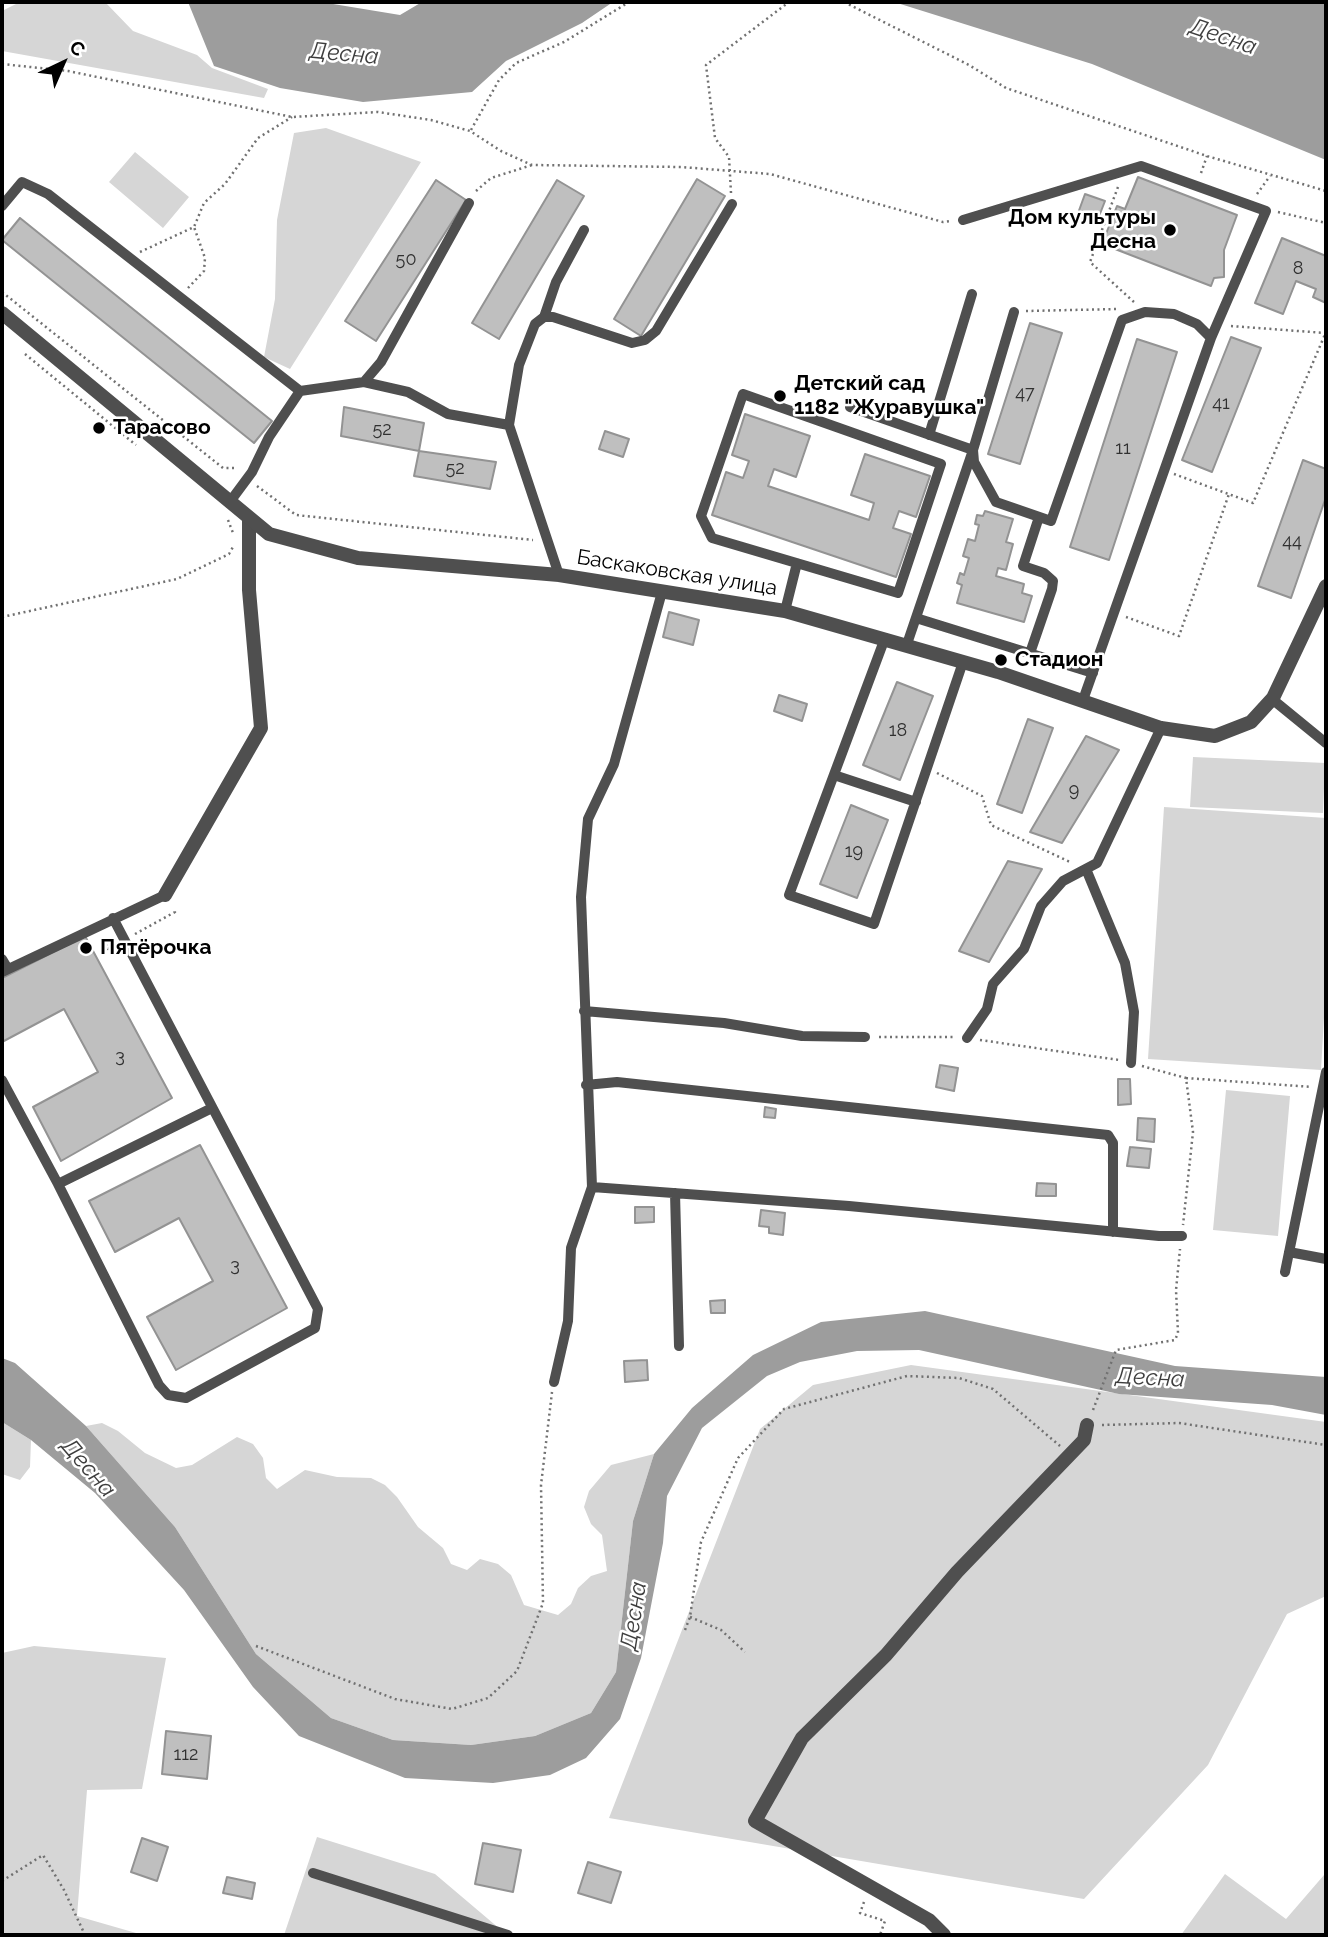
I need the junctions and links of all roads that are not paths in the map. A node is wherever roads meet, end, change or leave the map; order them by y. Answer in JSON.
{"nodes":[{"id":1,"x":469,"y":203,"type":"road end"},
{"id":2,"x":732,"y":204,"type":"road end"},
{"id":3,"x":2,"y":206,"type":"edge"},
{"id":4,"x":963,"y":220,"type":"road end"},
{"id":5,"x":584,"y":230,"type":"dead end"},
{"id":6,"x":972,"y":294,"type":"dead end"},
{"id":7,"x":1014,"y":312,"type":"road end"},
{"id":8,"x":2,"y":313,"type":"edge"},
{"id":9,"x":544,"y":317,"type":"junction"},
{"id":10,"x":1212,"y":338,"type":"junction"},
{"id":11,"x":364,"y":382,"type":"junction"},
{"id":12,"x":300,"y":391,"type":"junction"},
{"id":13,"x":850,"y":407,"type":"dead end"},
{"id":14,"x":509,"y":425,"type":"junction"},
{"id":15,"x":929,"y":435,"type":"junction"},
{"id":16,"x":972,"y":450,"type":"junction"},
{"id":17,"x":227,"y":510,"type":"junction"},
{"id":18,"x":1039,"y":517,"type":"junction"},
{"id":19,"x":249,"y":519,"type":"junction"},
{"id":20,"x":797,"y":563,"type":"junction"},
{"id":21,"x":559,"y":575,"type":"junction"},
{"id":22,"x":1326,"y":586,"type":"edge"},
{"id":23,"x":662,"y":593,"type":"junction"},
{"id":24,"x":785,"y":611,"type":"junction"},
{"id":25,"x":916,"y":618,"type":"junction"},
{"id":26,"x":885,"y":638,"type":"junction"},
{"id":27,"x":907,"y":645,"type":"junction"},
{"id":28,"x":1030,"y":653,"type":"junction"},
{"id":29,"x":963,"y":662,"type":"junction"},
{"id":30,"x":1093,"y":673,"type":"junction"},
{"id":31,"x":1272,"y":699,"type":"junction"},
{"id":32,"x":1083,"y":700,"type":"junction"},
{"id":33,"x":1161,"y":728,"type":"junction"},
{"id":34,"x":1326,"y":743,"type":"edge"},
{"id":35,"x":834,"y":775,"type":"junction"},
{"id":36,"x":916,"y":802,"type":"junction"},
{"id":37,"x":1086,"y":869,"type":"junction"},
{"id":38,"x":169,"y":899,"type":"joint"},
{"id":39,"x":113,"y":918,"type":"junction"},
{"id":40,"x":2,"y":959,"type":"edge"},
{"id":41,"x":5,"y":971,"type":"edge"},
{"id":42,"x":584,"y":1011,"type":"junction"},
{"id":43,"x":865,"y":1037,"type":"dead end"},
{"id":44,"x":967,"y":1038,"type":"dead end"},
{"id":45,"x":1131,"y":1063,"type":"dead end"},
{"id":46,"x":1326,"y":1072,"type":"edge"},
{"id":47,"x":2,"y":1080,"type":"edge"},
{"id":48,"x":586,"y":1085,"type":"junction"},
{"id":49,"x":212,"y":1108,"type":"junction"},
{"id":50,"x":58,"y":1184,"type":"junction"},
{"id":51,"x":592,"y":1187,"type":"junction"},
{"id":52,"x":675,"y":1193,"type":"junction"},
{"id":53,"x":1113,"y":1232,"type":"junction"},
{"id":54,"x":1182,"y":1236,"type":"dead end"},
{"id":55,"x":1289,"y":1252,"type":"junction"},
{"id":56,"x":1326,"y":1259,"type":"edge"},
{"id":57,"x":1285,"y":1272,"type":"dead end"},
{"id":58,"x":679,"y":1346,"type":"dead end"},
{"id":59,"x":554,"y":1382,"type":"road end"},
{"id":60,"x":1087,"y":1425,"type":"road end"},
{"id":61,"x":313,"y":1873,"type":"dead end"},
{"id":62,"x":508,"y":1935,"type":"edge"},
{"id":63,"x":944,"y":1935,"type":"edge"}],
"edges":[{"from":1,"to":11,"type":"lane"},
{"from":2,"to":9,"type":"lane"},
{"from":3,"to":12,"type":"lane"},
{"from":4,"to":10,"type":"lane"},
{"from":5,"to":9,"type":"lane"},
{"from":6,"to":15,"type":"lane"},
{"from":7,"to":16,"type":"lane"},
{"from":8,"to":17,"type":"street","name":"Баскаковская улица"},
{"from":9,"to":14,"type":"lane"},
{"from":10,"to":18,"type":"lane"},
{"from":10,"to":30,"type":"lane"},
{"from":11,"to":12,"type":"lane"},
{"from":11,"to":14,"type":"lane"},
{"from":12,"to":17,"type":"lane"},
{"from":13,"to":15,"type":"lane"},
{"from":14,"to":21,"type":"lane"},
{"from":15,"to":16,"type":"lane"},
{"from":16,"to":18,"type":"lane"},
{"from":16,"to":25,"type":"lane"},
{"from":17,"to":19,"type":"street","name":"Баскаковская улица"},
{"from":18,"to":28,"type":"lane"},
{"from":19,"to":21,"type":"street","name":"Баскаковская улица"},
{"from":19,"to":38,"type":"street"},
{"from":20,"to":20,"type":"lane"},
{"from":20,"to":24,"type":"lane"},
{"from":21,"to":23,"type":"street","name":"Баскаковская улица"},
{"from":22,"to":31,"type":"street","name":"Баскаковская улица"},
{"from":23,"to":24,"type":"street","name":"Баскаковская улица"},
{"from":23,"to":42,"type":"lane"},
{"from":24,"to":26,"type":"street","name":"Баскаковская улица"},
{"from":25,"to":27,"type":"lane"},
{"from":25,"to":28,"type":"lane"},
{"from":26,"to":27,"type":"street","name":"Баскаковская улица"},
{"from":26,"to":35,"type":"lane"},
{"from":27,"to":29,"type":"street","name":"Баскаковская улица"},
{"from":28,"to":30,"type":"lane"},
{"from":29,"to":32,"type":"street","name":"Баскаковская улица"},
{"from":29,"to":36,"type":"lane"},
{"from":30,"to":32,"type":"lane"},
{"from":31,"to":33,"type":"street","name":"Баскаковская улица"},
{"from":31,"to":34,"type":"lane"},
{"from":32,"to":33,"type":"street","name":"Баскаковская улица"},
{"from":33,"to":37,"type":"lane"},
{"from":35,"to":36,"type":"lane"},
{"from":35,"to":36,"type":"lane"},
{"from":37,"to":44,"type":"lane"},
{"from":37,"to":45,"type":"lane"},
{"from":38,"to":39,"type":"lane"},
{"from":39,"to":41,"type":"lane"},
{"from":39,"to":49,"type":"lane"},
{"from":40,"to":41,"type":"lane"},
{"from":42,"to":43,"type":"lane"},
{"from":42,"to":48,"type":"lane"},
{"from":46,"to":55,"type":"lane"},
{"from":47,"to":50,"type":"lane"},
{"from":48,"to":51,"type":"lane"},
{"from":48,"to":53,"type":"lane"},
{"from":49,"to":50,"type":"lane"},
{"from":49,"to":50,"type":"lane"},
{"from":51,"to":52,"type":"lane"},
{"from":51,"to":59,"type":"lane"},
{"from":52,"to":53,"type":"lane"},
{"from":52,"to":58,"type":"lane"},
{"from":53,"to":54,"type":"lane"},
{"from":55,"to":56,"type":"lane"},
{"from":55,"to":57,"type":"lane"},
{"from":60,"to":63,"type":"street"},
{"from":61,"to":62,"type":"lane"}]}
